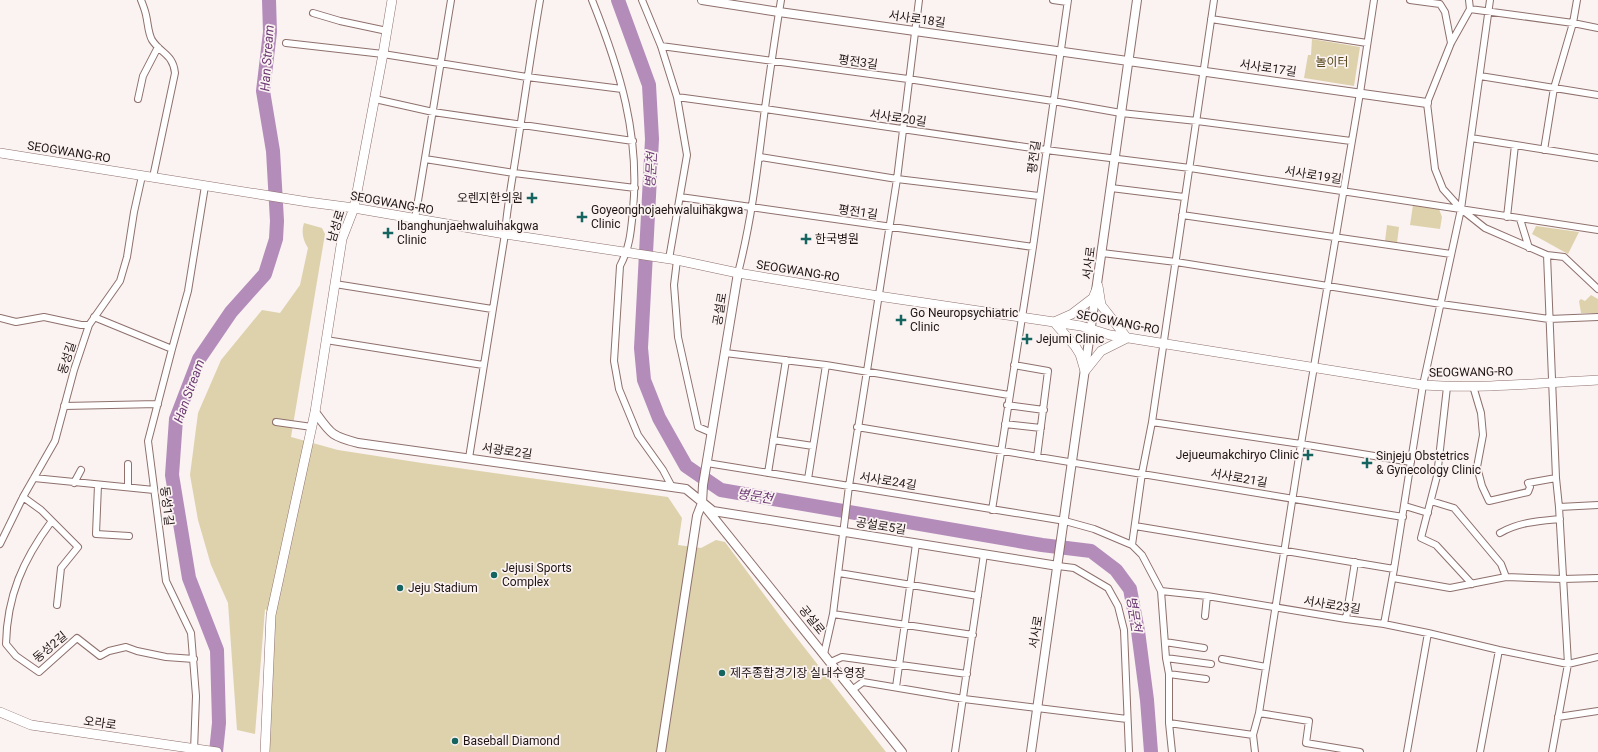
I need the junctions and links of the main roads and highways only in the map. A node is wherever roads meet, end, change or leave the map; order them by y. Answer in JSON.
{"nodes":[{"id":1,"x":392,"y":0,"type":"edge"},
{"id":2,"x":0,"y":153,"type":"edge"},
{"id":3,"x":354,"y":208,"type":"junction"},
{"id":4,"x":1054,"y":322,"type":"junction"},
{"id":5,"x":1127,"y":338,"type":"junction"},
{"id":6,"x":1598,"y":380,"type":"edge"},
{"id":7,"x":0,"y":712,"type":"edge"},
{"id":8,"x":196,"y":750,"type":"edge"},
{"id":9,"x":217,"y":752,"type":"edge"},
{"id":10,"x":265,"y":752,"type":"edge"}],
"edges":[{"from":1,"to":3,"type":"main road","name":"남성로"},
{"from":2,"to":3,"type":"main road","name":"SEOGWANG-RO"},
{"from":3,"to":4,"type":"main road","name":"SEOGWANG-RO"},
{"from":3,"to":10,"type":"main road","name":"남성로"},
{"from":4,"to":5,"type":"main road","name":"SEOGWANG-RO"},
{"from":4,"to":5,"type":"main road"},
{"from":4,"to":5,"type":"main road"},
{"from":5,"to":6,"type":"main road","name":"SEOGWANG-RO"},
{"from":7,"to":8,"type":"main road","name":"오라로"},
{"from":8,"to":9,"type":"main road","name":"오라로"}]}
